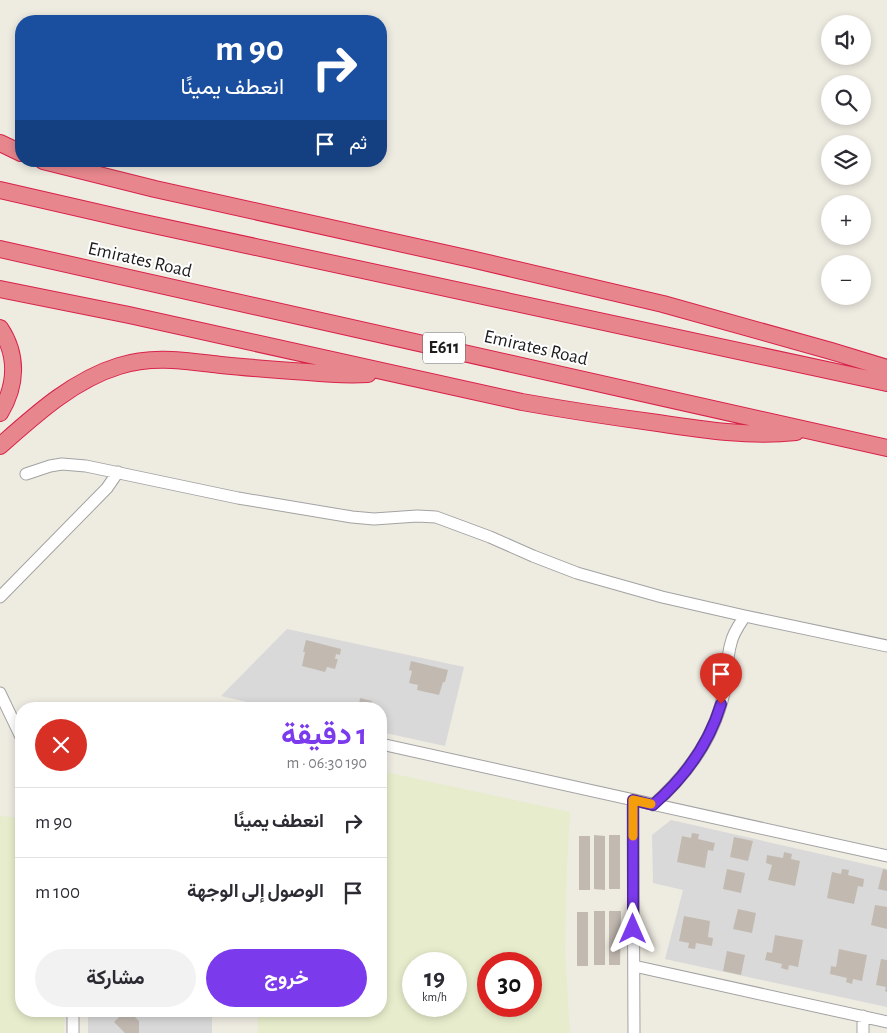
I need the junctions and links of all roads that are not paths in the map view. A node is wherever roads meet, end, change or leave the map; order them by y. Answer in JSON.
{"nodes":[{"id":1,"x":0,"y":142,"type":"edge"},
{"id":2,"x":15,"y":150,"type":"edge"},
{"id":3,"x":66,"y":167,"type":"edge"},
{"id":4,"x":0,"y":190,"type":"edge"},
{"id":5,"x":0,"y":249,"type":"edge"},
{"id":6,"x":0,"y":289,"type":"edge"},
{"id":7,"x":0,"y":328,"type":"edge"},
{"id":8,"x":887,"y":368,"type":"edge"},
{"id":9,"x":389,"y":372,"type":"junction"},
{"id":10,"x":887,"y":383,"type":"edge"},
{"id":11,"x":0,"y":413,"type":"edge"},
{"id":12,"x":812,"y":430,"type":"junction"},
{"id":13,"x":0,"y":446,"type":"edge"},
{"id":14,"x":887,"y":448,"type":"edge"},
{"id":15,"x":118,"y":472,"type":"junction"},
{"id":16,"x":26,"y":474,"type":"dead end"},
{"id":17,"x":0,"y":597,"type":"edge"},
{"id":18,"x":744,"y":616,"type":"junction"},
{"id":19,"x":887,"y":646,"type":"edge"},
{"id":20,"x":0,"y":694,"type":"edge"},
{"id":21,"x":15,"y":725,"type":"edge"},
{"id":22,"x":387,"y":745,"type":"edge"},
{"id":23,"x":633,"y":800,"type":"junction"},
{"id":24,"x":653,"y":805,"type":"junction"},
{"id":25,"x":887,"y":856,"type":"edge"},
{"id":26,"x":634,"y":966,"type":"junction"},
{"id":27,"x":863,"y":1016,"type":"junction"},
{"id":28,"x":73,"y":1017,"type":"edge"},
{"id":29,"x":887,"y":1022,"type":"edge"},
{"id":30,"x":73,"y":1033,"type":"edge"},
{"id":31,"x":634,"y":1033,"type":"edge"},
{"id":32,"x":863,"y":1033,"type":"edge"}],
"edges":[{"from":1,"to":2,"type":"highway"},
{"from":3,"to":8,"type":"highway"},
{"from":4,"to":10,"type":"highway","name":"Emirates Road"},
{"from":5,"to":12,"type":"highway","name":"Emirates Road","number":"E611"},
{"from":6,"to":9,"type":"highway"},
{"from":7,"to":11,"type":"highway"},
{"from":9,"to":12,"type":"highway"},
{"from":9,"to":13,"type":"highway"},
{"from":12,"to":14,"type":"highway","name":"Emirates Road","number":"E611"},
{"from":15,"to":16,"type":"street"},
{"from":15,"to":17,"type":"street"},
{"from":15,"to":18,"type":"street"},
{"from":18,"to":19,"type":"street"},
{"from":18,"to":24,"type":"street"},
{"from":20,"to":21,"type":"street"},
{"from":22,"to":23,"type":"street"},
{"from":23,"to":24,"type":"street"},
{"from":23,"to":26,"type":"street"},
{"from":24,"to":25,"type":"street"},
{"from":26,"to":27,"type":"street"},
{"from":26,"to":31,"type":"street"},
{"from":27,"to":29,"type":"street"},
{"from":27,"to":32,"type":"street"},
{"from":28,"to":30,"type":"street"}]}
